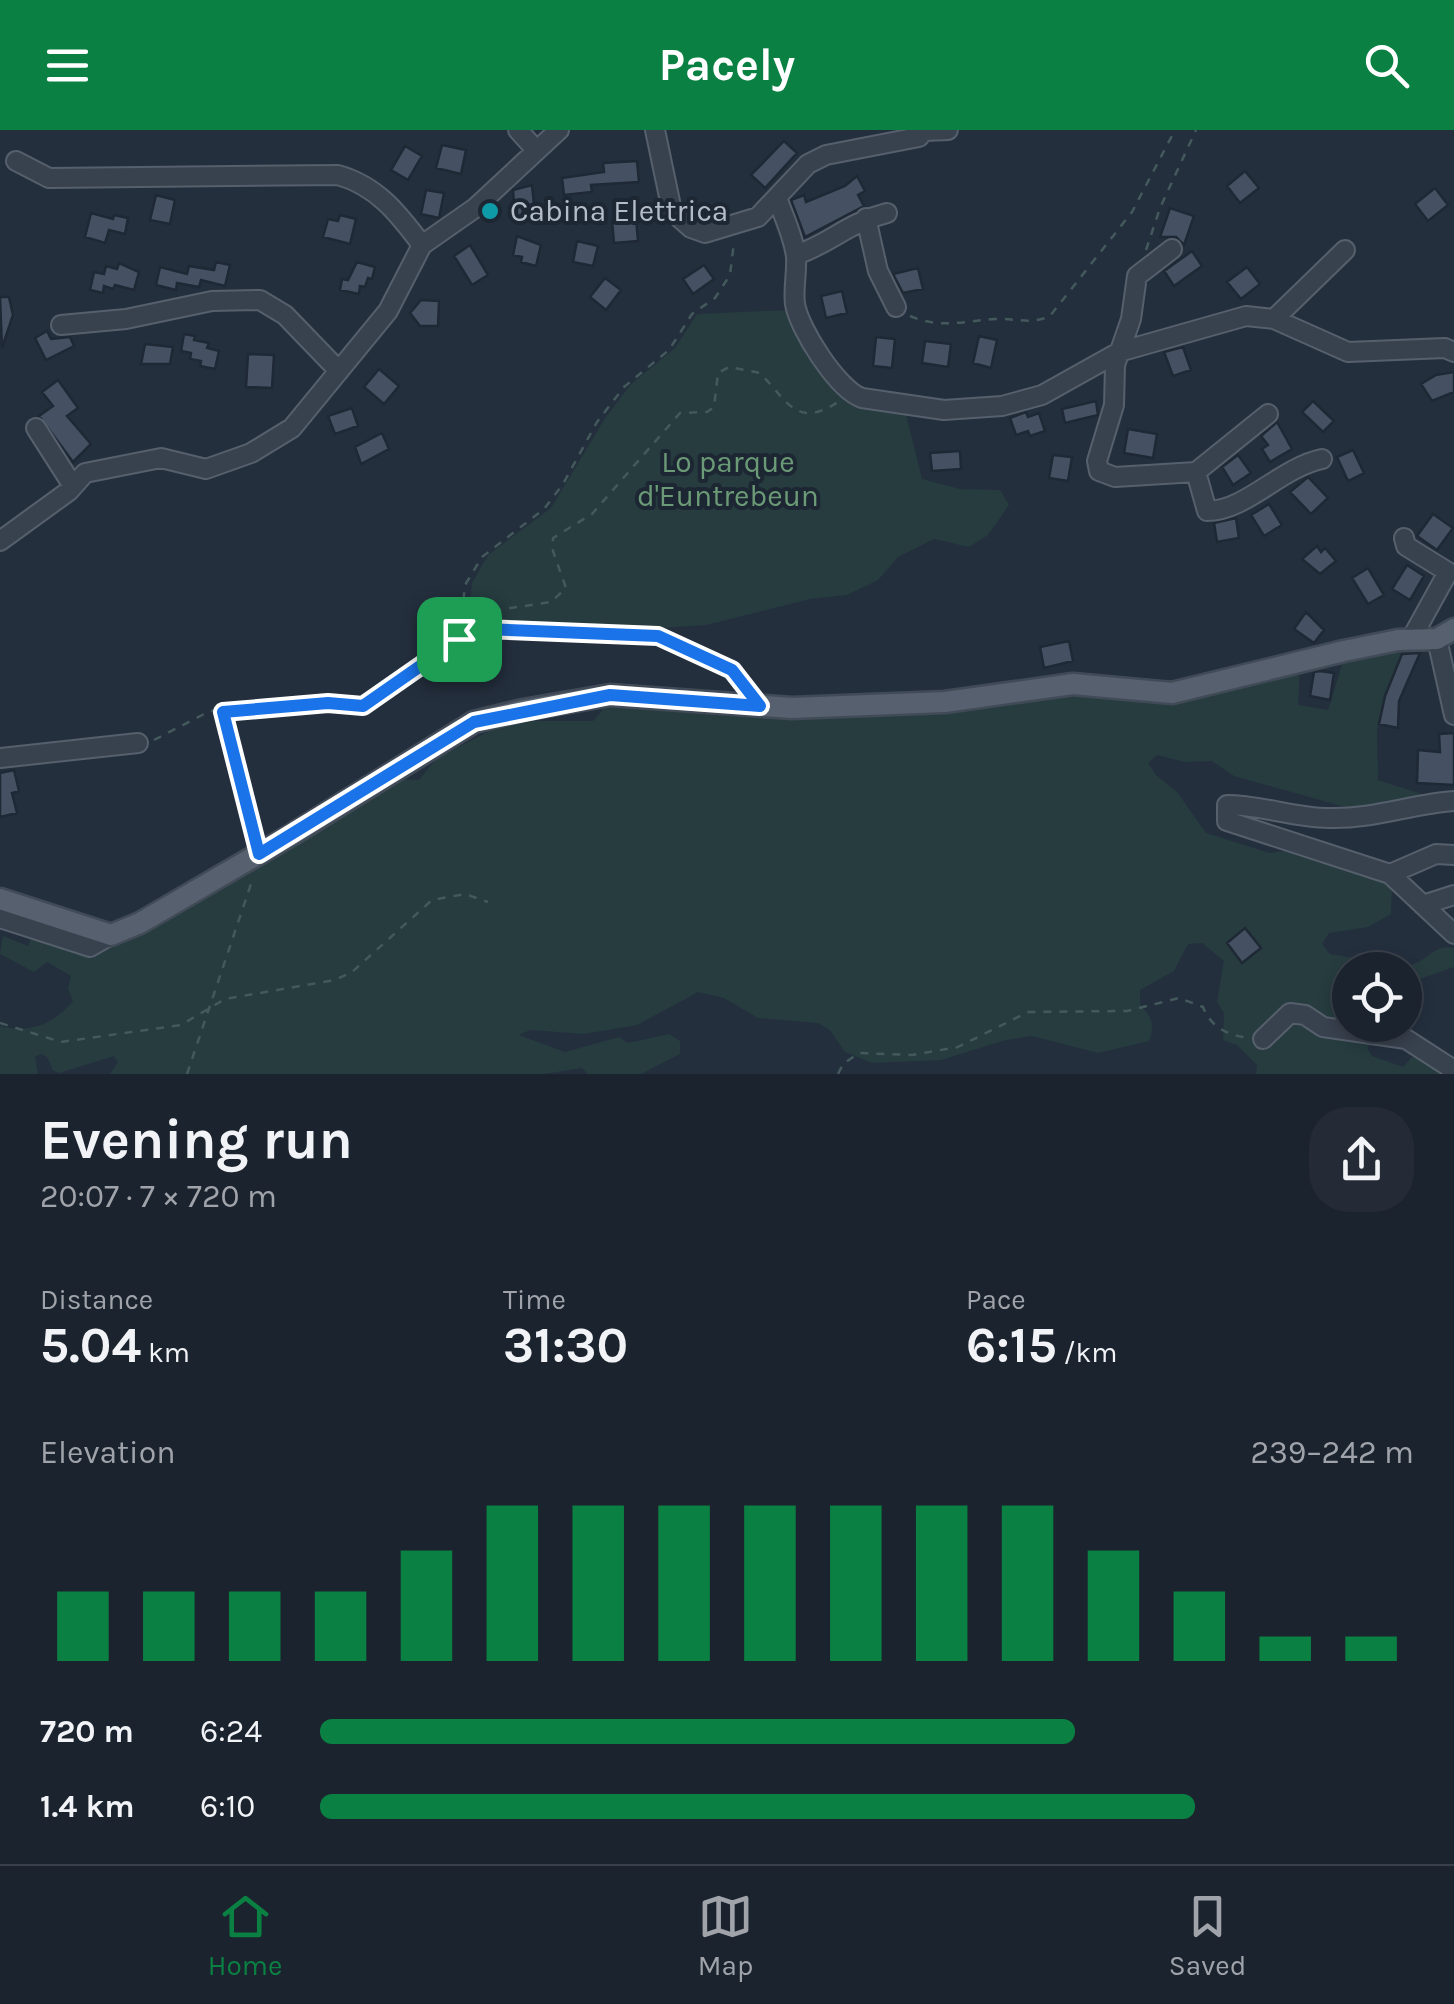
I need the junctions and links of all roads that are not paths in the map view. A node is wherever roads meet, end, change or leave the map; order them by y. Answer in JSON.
{"nodes":[{"id":1,"x":518,"y":130,"type":"edge"},
{"id":2,"x":559,"y":130,"type":"edge"},
{"id":3,"x":655,"y":130,"type":"edge"},
{"id":4,"x":924,"y":130,"type":"edge"},
{"id":5,"x":948,"y":130,"type":"edge"},
{"id":6,"x":536,"y":149,"type":"junction"},
{"id":7,"x":16,"y":160,"type":"dead end"},
{"id":8,"x":778,"y":197,"type":"junction"},
{"id":9,"x":887,"y":213,"type":"dead end"},
{"id":10,"x":866,"y":218,"type":"junction"},
{"id":11,"x":422,"y":245,"type":"junction"},
{"id":12,"x":1172,"y":249,"type":"dead end"},
{"id":13,"x":1345,"y":250,"type":"dead end"},
{"id":14,"x":796,"y":254,"type":"junction"},
{"id":15,"x":896,"y":307,"type":"road end"},
{"id":16,"x":1274,"y":319,"type":"junction"},
{"id":17,"x":61,"y":325,"type":"dead end"},
{"id":18,"x":1119,"y":352,"type":"junction"},
{"id":19,"x":1454,"y":352,"type":"edge"},
{"id":20,"x":340,"y":371,"type":"junction"},
{"id":21,"x":1268,"y":414,"type":"dead end"},
{"id":22,"x":36,"y":428,"type":"dead end"},
{"id":23,"x":1322,"y":459,"type":"dead end"},
{"id":24,"x":1196,"y":472,"type":"junction"},
{"id":25,"x":74,"y":486,"type":"junction"},
{"id":26,"x":1404,"y":538,"type":"dead end"},
{"id":27,"x":0,"y":541,"type":"edge"},
{"id":28,"x":1445,"y":634,"type":"edge"},
{"id":29,"x":1410,"y":640,"type":"junction"},
{"id":30,"x":1454,"y":716,"type":"edge"},
{"id":31,"x":138,"y":743,"type":"road end"},
{"id":32,"x":0,"y":758,"type":"edge"},
{"id":33,"x":1454,"y":801,"type":"edge"},
{"id":34,"x":1454,"y":854,"type":"edge"},
{"id":35,"x":1390,"y":874,"type":"junction"},
{"id":36,"x":1454,"y":895,"type":"edge"},
{"id":37,"x":0,"y":898,"type":"edge"},
{"id":38,"x":1423,"y":905,"type":"junction"},
{"id":39,"x":0,"y":918,"type":"edge"},
{"id":40,"x":111,"y":934,"type":"junction"},
{"id":41,"x":1454,"y":934,"type":"edge"},
{"id":42,"x":1263,"y":1038,"type":"road end"},
{"id":43,"x":1454,"y":1070,"type":"edge"}],
"edges":[{"from":1,"to":6,"type":"street"},
{"from":2,"to":6,"type":"street"},
{"from":3,"to":8,"type":"street"},
{"from":4,"to":5,"type":"street"},
{"from":4,"to":8,"type":"street"},
{"from":6,"to":11,"type":"street"},
{"from":7,"to":11,"type":"street"},
{"from":8,"to":14,"type":"street"},
{"from":9,"to":10,"type":"street"},
{"from":10,"to":14,"type":"street"},
{"from":10,"to":15,"type":"street"},
{"from":11,"to":20,"type":"street"},
{"from":12,"to":18,"type":"street"},
{"from":13,"to":16,"type":"street"},
{"from":14,"to":18,"type":"street"},
{"from":16,"to":18,"type":"street"},
{"from":16,"to":19,"type":"street"},
{"from":17,"to":20,"type":"street"},
{"from":18,"to":24,"type":"street"},
{"from":20,"to":25,"type":"street"},
{"from":21,"to":24,"type":"street"},
{"from":22,"to":25,"type":"street"},
{"from":23,"to":24,"type":"street"},
{"from":25,"to":27,"type":"street"},
{"from":26,"to":29,"type":"street"},
{"from":28,"to":29,"type":"main road"},
{"from":28,"to":30,"type":"street"},
{"from":29,"to":40,"type":"main road"},
{"from":31,"to":32,"type":"street"},
{"from":33,"to":35,"type":"street"},
{"from":34,"to":35,"type":"street"},
{"from":35,"to":38,"type":"street"},
{"from":36,"to":38,"type":"street"},
{"from":37,"to":40,"type":"main road"},
{"from":38,"to":41,"type":"street"},
{"from":39,"to":40,"type":"street"},
{"from":42,"to":43,"type":"street"}]}
